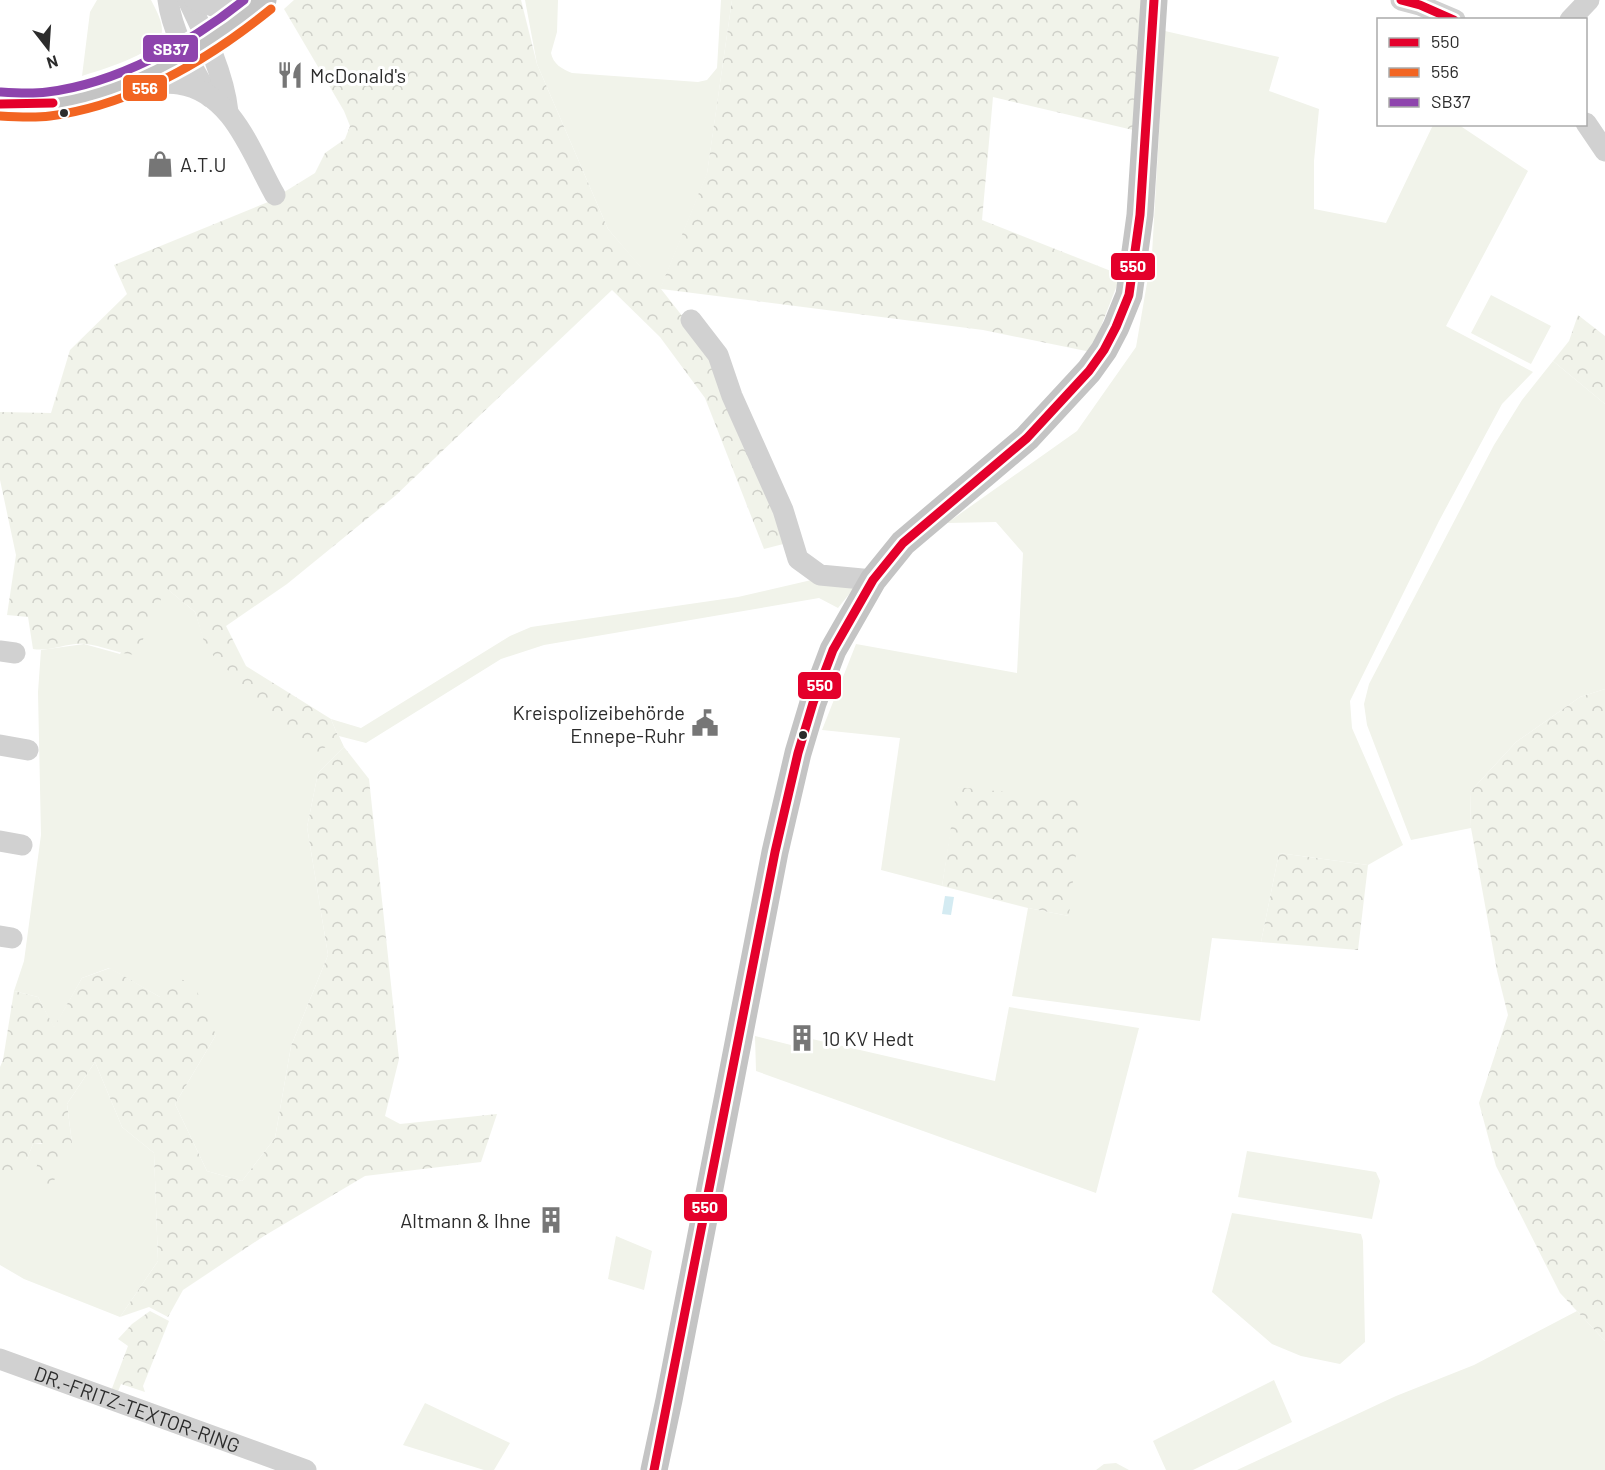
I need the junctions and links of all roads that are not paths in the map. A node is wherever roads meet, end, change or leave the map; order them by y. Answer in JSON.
{"nodes":[{"id":1,"x":168,"y":0,"type":"edge"},
{"id":2,"x":188,"y":0,"type":"edge"},
{"id":3,"x":195,"y":0,"type":"edge"},
{"id":4,"x":1154,"y":0,"type":"edge"},
{"id":5,"x":1401,"y":0,"type":"edge"},
{"id":6,"x":1589,"y":0,"type":"edge"},
{"id":7,"x":260,"y":2,"type":"edge"},
{"id":8,"x":1450,"y":18,"type":"edge"},
{"id":9,"x":1572,"y":18,"type":"edge"},
{"id":10,"x":196,"y":47,"type":"junction"},
{"id":11,"x":120,"y":84,"type":"junction"},
{"id":12,"x":210,"y":97,"type":"junction"},
{"id":13,"x":0,"y":104,"type":"edge"},
{"id":14,"x":228,"y":112,"type":"junction"},
{"id":15,"x":1587,"y":124,"type":"edge"},
{"id":16,"x":1605,"y":151,"type":"edge"},
{"id":17,"x":274,"y":195,"type":"dead end"},
{"id":18,"x":691,"y":320,"type":"dead end"},
{"id":19,"x":873,"y":580,"type":"junction"},
{"id":20,"x":0,"y":745,"type":"edge"},
{"id":21,"x":28,"y":750,"type":"dead end"},
{"id":22,"x":0,"y":841,"type":"edge"},
{"id":23,"x":22,"y":845,"type":"dead end"},
{"id":24,"x":0,"y":1359,"type":"edge"},
{"id":25,"x":306,"y":1470,"type":"edge"},
{"id":26,"x":654,"y":1470,"type":"edge"}],
"edges":[{"from":1,"to":10,"type":"street"},
{"from":2,"to":10,"type":"street"},
{"from":3,"to":7,"type":"street"},
{"from":4,"to":19,"type":"main road"},
{"from":5,"to":8,"type":"street"},
{"from":6,"to":9,"type":"street"},
{"from":7,"to":10,"type":"main road"},
{"from":10,"to":11,"type":"main road"},
{"from":10,"to":12,"type":"street"},
{"from":10,"to":14,"type":"street"},
{"from":11,"to":12,"type":"street"},
{"from":11,"to":13,"type":"main road"},
{"from":12,"to":14,"type":"street"},
{"from":14,"to":17,"type":"street"},
{"from":15,"to":16,"type":"street"},
{"from":18,"to":19,"type":"street"},
{"from":19,"to":26,"type":"main road"},
{"from":20,"to":21,"type":"street"},
{"from":22,"to":23,"type":"street"},
{"from":24,"to":25,"type":"street","name":"DR.-FRITZ-TEXTOR-RING"}]}
